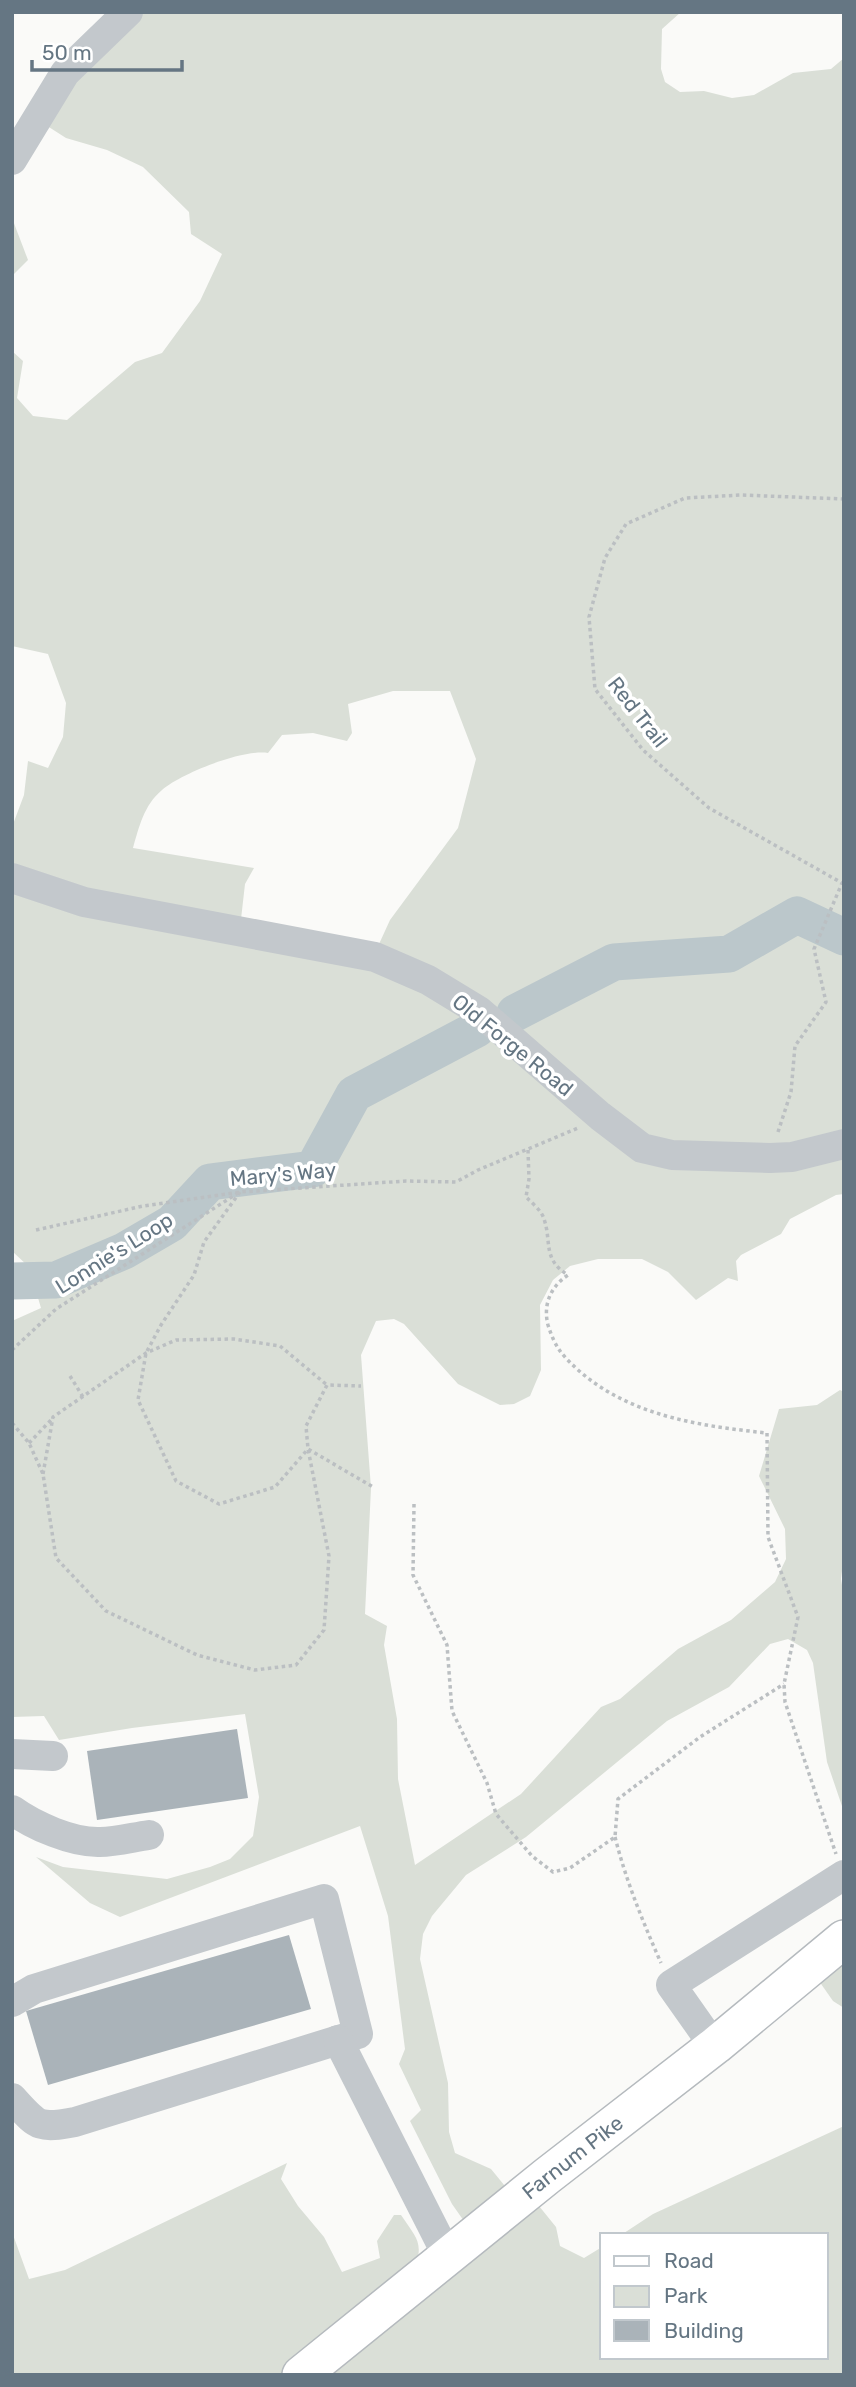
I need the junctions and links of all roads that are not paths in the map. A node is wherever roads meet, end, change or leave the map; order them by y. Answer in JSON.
{"nodes":[{"id":1,"x":128,"y":12,"type":"edge"},
{"id":2,"x":12,"y":160,"type":"edge"},
{"id":3,"x":12,"y":878,"type":"edge"},
{"id":4,"x":844,"y":1144,"type":"edge"},
{"id":5,"x":12,"y":1754,"type":"edge"},
{"id":6,"x":52,"y":1756,"type":"dead end"},
{"id":7,"x":12,"y":1810,"type":"edge"},
{"id":8,"x":149,"y":1835,"type":"dead end"},
{"id":9,"x":843,"y":1874,"type":"edge"},
{"id":10,"x":844,"y":1939,"type":"edge"},
{"id":11,"x":12,"y":2002,"type":"edge"},
{"id":12,"x":338,"y":2040,"type":"junction"},
{"id":13,"x":714,"y":2046,"type":"junction"},
{"id":14,"x":12,"y":2098,"type":"edge"},
{"id":15,"x":448,"y":2257,"type":"junction"},
{"id":16,"x":301,"y":2375,"type":"edge"}],
"edges":[{"from":1,"to":2,"type":"street"},
{"from":3,"to":4,"type":"street","name":"Old Forge Road"},
{"from":5,"to":6,"type":"street"},
{"from":7,"to":8,"type":"street"},
{"from":9,"to":13,"type":"street"},
{"from":10,"to":13,"type":"main road","name":"Farnum Pike"},
{"from":11,"to":12,"type":"street"},
{"from":12,"to":14,"type":"street"},
{"from":12,"to":15,"type":"street"},
{"from":13,"to":15,"type":"main road","name":"Farnum Pike"},
{"from":15,"to":16,"type":"main road","name":"Farnum Pike"}]}
